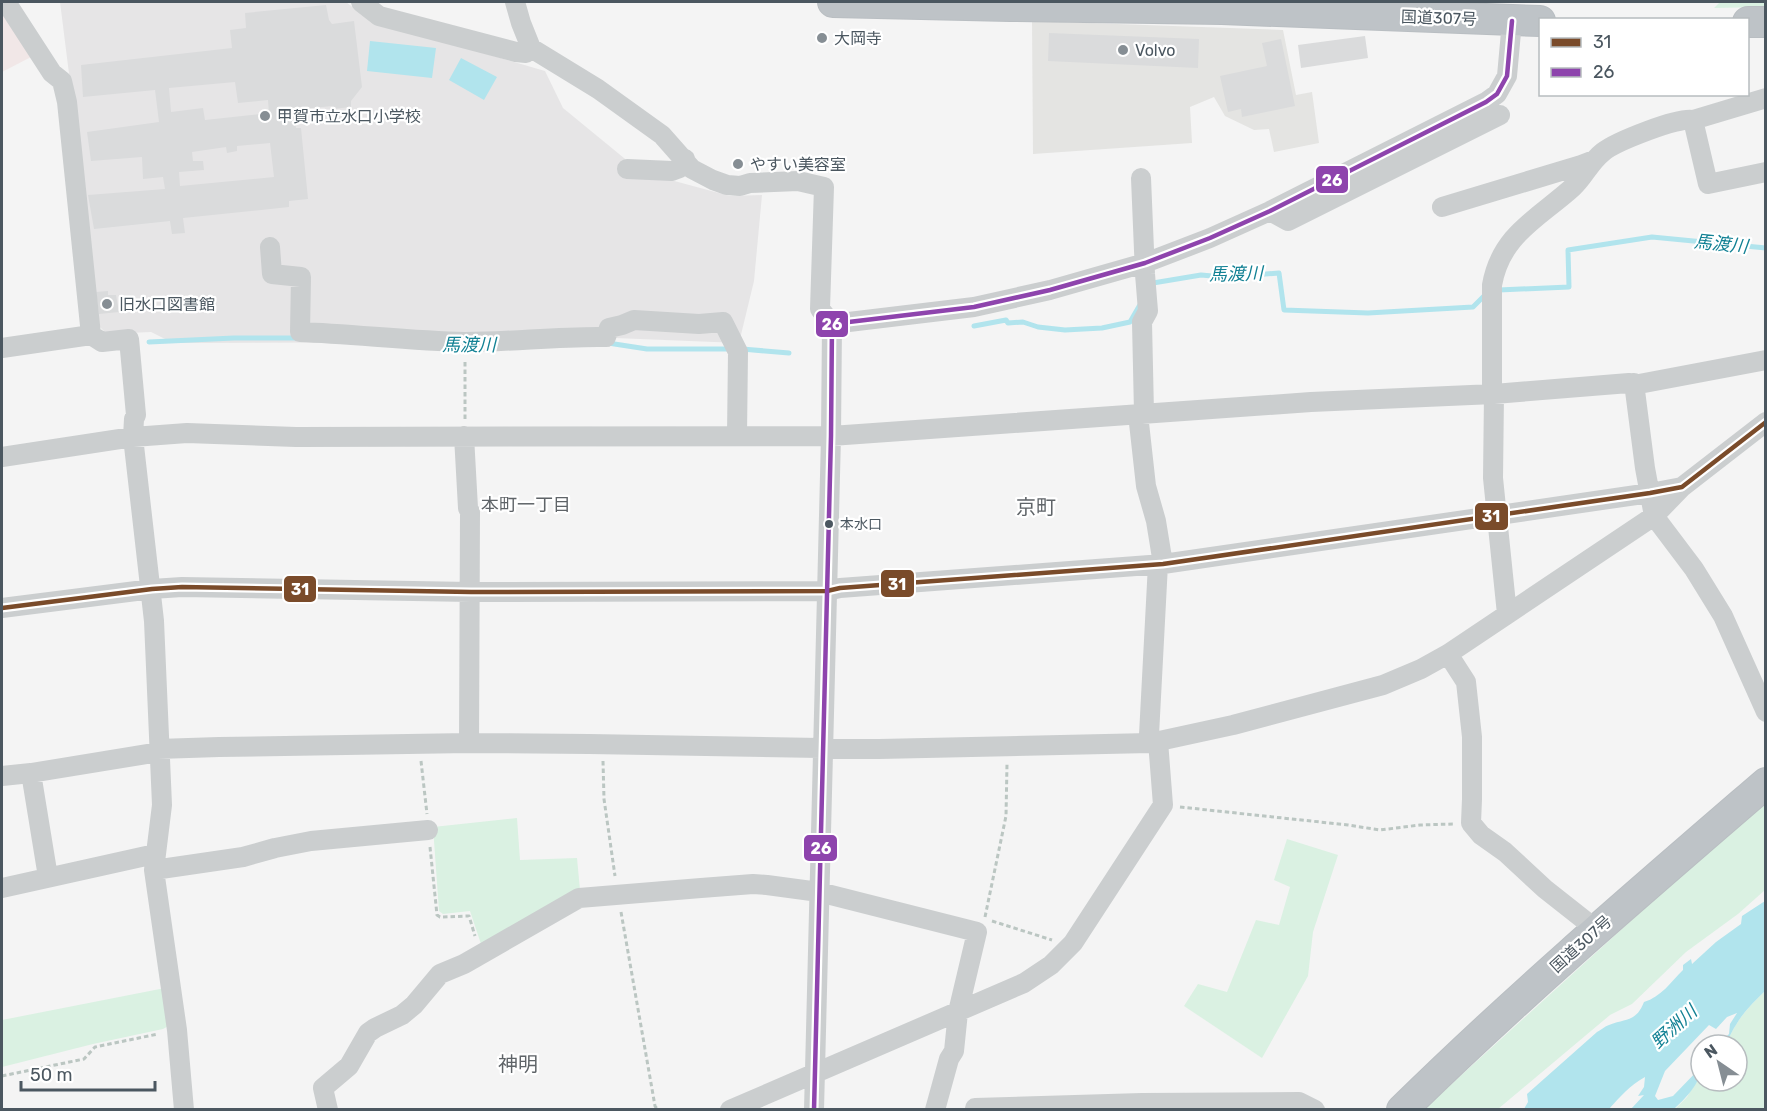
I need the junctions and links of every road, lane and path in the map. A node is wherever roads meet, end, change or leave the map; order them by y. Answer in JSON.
{"nodes":[{"id":1,"x":6,"y":2,"type":"edge"},
{"id":2,"x":361,"y":2,"type":"edge"},
{"id":3,"x":515,"y":2,"type":"edge"},
{"id":4,"x":833,"y":2,"type":"edge"},
{"id":5,"x":1526,"y":21,"type":"edge"},
{"id":6,"x":1749,"y":22,"type":"edge"},
{"id":7,"x":1766,"y":22,"type":"edge"},
{"id":8,"x":531,"y":48,"type":"junction"},
{"id":9,"x":1765,"y":100,"type":"edge"},
{"id":10,"x":1500,"y":114,"type":"dead end"},
{"id":11,"x":1686,"y":121,"type":"junction"},
{"id":12,"x":685,"y":159,"type":"junction"},
{"id":13,"x":1595,"y":159,"type":"junction"},
{"id":14,"x":627,"y":169,"type":"dead end"},
{"id":15,"x":1766,"y":171,"type":"edge"},
{"id":16,"x":1141,"y":178,"type":"dead end"},
{"id":17,"x":1442,"y":207,"type":"dead end"},
{"id":18,"x":1270,"y":211,"type":"junction"},
{"id":19,"x":270,"y":247,"type":"dead end"},
{"id":20,"x":1145,"y":262,"type":"junction"},
{"id":21,"x":832,"y":324,"type":"junction"},
{"id":22,"x":91,"y":335,"type":"junction"},
{"id":23,"x":2,"y":348,"type":"edge"},
{"id":24,"x":465,"y":352,"type":"dead end"},
{"id":25,"x":1766,"y":360,"type":"edge"},
{"id":26,"x":1634,"y":383,"type":"junction"},
{"id":27,"x":1494,"y":394,"type":"junction"},
{"id":28,"x":1141,"y":414,"type":"junction"},
{"id":29,"x":1766,"y":422,"type":"edge"},
{"id":30,"x":737,"y":435,"type":"junction"},
{"id":31,"x":133,"y":436,"type":"junction"},
{"id":32,"x":464,"y":436,"type":"junction"},
{"id":33,"x":831,"y":436,"type":"junction"},
{"id":34,"x":2,"y":457,"type":"edge"},
{"id":35,"x":1682,"y":487,"type":"junction"},
{"id":36,"x":1650,"y":493,"type":"junction"},
{"id":37,"x":1497,"y":515,"type":"junction"},
{"id":38,"x":1654,"y":516,"type":"junction"},
{"id":39,"x":1160,"y":564,"type":"junction"},
{"id":40,"x":152,"y":589,"type":"junction"},
{"id":41,"x":827,"y":591,"type":"junction"},
{"id":42,"x":471,"y":592,"type":"junction"},
{"id":43,"x":2,"y":608,"type":"edge"},
{"id":44,"x":1507,"y":614,"type":"junction"},
{"id":45,"x":1448,"y":654,"type":"junction"},
{"id":46,"x":1766,"y":712,"type":"edge"},
{"id":47,"x":1154,"y":742,"type":"junction"},
{"id":48,"x":470,"y":743,"type":"junction"},
{"id":49,"x":419,"y":744,"type":"junction"},
{"id":50,"x":602,"y":744,"type":"junction"},
{"id":51,"x":1007,"y":747,"type":"junction"},
{"id":52,"x":824,"y":748,"type":"junction"},
{"id":53,"x":158,"y":751,"type":"junction"},
{"id":54,"x":31,"y":773,"type":"junction"},
{"id":55,"x":2,"y":776,"type":"edge"},
{"id":56,"x":1766,"y":783,"type":"edge"},
{"id":57,"x":1163,"y":805,"type":"junction"},
{"id":58,"x":1471,"y":823,"type":"junction"},
{"id":59,"x":428,"y":830,"type":"junction"},
{"id":60,"x":155,"y":862,"type":"junction"},
{"id":61,"x":48,"y":878,"type":"junction"},
{"id":62,"x":2,"y":888,"type":"edge"},
{"id":63,"x":819,"y":892,"type":"junction"},
{"id":64,"x":618,"y":895,"type":"junction"},
{"id":65,"x":981,"y":925,"type":"junction"},
{"id":66,"x":1597,"y":930,"type":"junction"},
{"id":67,"x":1070,"y":946,"type":"junction"},
{"id":68,"x":481,"y":955,"type":"junction"},
{"id":69,"x":958,"y":1012,"type":"junction"},
{"id":70,"x":177,"y":1030,"type":"junction"},
{"id":71,"x":814,"y":1074,"type":"junction"},
{"id":72,"x":2,"y":1076,"type":"edge"},
{"id":73,"x":1142,"y":1106,"type":"edge"},
{"id":74,"x":975,"y":1108,"type":"edge"},
{"id":75,"x":1048,"y":1108,"type":"edge"},
{"id":76,"x":184,"y":1110,"type":"edge"},
{"id":77,"x":328,"y":1110,"type":"edge"},
{"id":78,"x":658,"y":1110,"type":"edge"},
{"id":79,"x":730,"y":1110,"type":"edge"},
{"id":80,"x":814,"y":1110,"type":"edge"},
{"id":81,"x":935,"y":1110,"type":"edge"},
{"id":82,"x":1315,"y":1110,"type":"edge"},
{"id":83,"x":1402,"y":1110,"type":"edge"}],
"edges":[{"from":1,"to":22,"type":"street"},
{"from":2,"to":8,"type":"street"},
{"from":3,"to":8,"type":"street"},
{"from":4,"to":5,"type":"highway","name":"国道307号"},
{"from":5,"to":18,"type":"street"},
{"from":6,"to":7,"type":"highway"},
{"from":8,"to":12,"type":"street"},
{"from":9,"to":11,"type":"street"},
{"from":10,"to":18,"type":"street"},
{"from":11,"to":13,"type":"street"},
{"from":11,"to":15,"type":"street"},
{"from":12,"to":14,"type":"street"},
{"from":12,"to":21,"type":"street"},
{"from":13,"to":17,"type":"street"},
{"from":13,"to":27,"type":"street"},
{"from":16,"to":20,"type":"street"},
{"from":18,"to":20,"type":"street"},
{"from":19,"to":30,"type":"street"},
{"from":20,"to":21,"type":"street"},
{"from":20,"to":28,"type":"street"},
{"from":21,"to":33,"type":"street"},
{"from":22,"to":23,"type":"street"},
{"from":22,"to":31,"type":"street"},
{"from":24,"to":32,"type":"path"},
{"from":25,"to":26,"type":"street"},
{"from":26,"to":27,"type":"street"},
{"from":26,"to":36,"type":"street"},
{"from":27,"to":28,"type":"street"},
{"from":27,"to":37,"type":"street"},
{"from":28,"to":33,"type":"street"},
{"from":28,"to":39,"type":"street"},
{"from":29,"to":35,"type":"street"},
{"from":30,"to":32,"type":"street"},
{"from":30,"to":33,"type":"street"},
{"from":31,"to":32,"type":"street"},
{"from":31,"to":34,"type":"street"},
{"from":31,"to":40,"type":"street"},
{"from":32,"to":42,"type":"street"},
{"from":33,"to":41,"type":"street"},
{"from":35,"to":36,"type":"street"},
{"from":35,"to":38,"type":"street"},
{"from":36,"to":37,"type":"street"},
{"from":36,"to":38,"type":"street"},
{"from":37,"to":39,"type":"street"},
{"from":37,"to":44,"type":"street"},
{"from":38,"to":44,"type":"street"},
{"from":38,"to":46,"type":"street"},
{"from":39,"to":41,"type":"street"},
{"from":39,"to":47,"type":"street"},
{"from":40,"to":42,"type":"street"},
{"from":40,"to":43,"type":"street"},
{"from":40,"to":53,"type":"street"},
{"from":41,"to":42,"type":"street"},
{"from":41,"to":52,"type":"street"},
{"from":42,"to":48,"type":"street"},
{"from":44,"to":45,"type":"street"},
{"from":45,"to":47,"type":"street"},
{"from":45,"to":58,"type":"street"},
{"from":47,"to":51,"type":"street"},
{"from":47,"to":57,"type":"street"},
{"from":48,"to":49,"type":"street"},
{"from":48,"to":50,"type":"street"},
{"from":49,"to":53,"type":"street"},
{"from":49,"to":59,"type":"path"},
{"from":50,"to":52,"type":"street"},
{"from":50,"to":64,"type":"path"},
{"from":51,"to":52,"type":"street"},
{"from":51,"to":65,"type":"path"},
{"from":52,"to":63,"type":"street"},
{"from":53,"to":54,"type":"street"},
{"from":53,"to":60,"type":"street"},
{"from":54,"to":55,"type":"street"},
{"from":54,"to":61,"type":"street"},
{"from":56,"to":66,"type":"highway","name":"国道307号"},
{"from":57,"to":58,"type":"path"},
{"from":57,"to":67,"type":"street"},
{"from":58,"to":66,"type":"street"},
{"from":59,"to":60,"type":"street"},
{"from":59,"to":68,"type":"path"},
{"from":60,"to":61,"type":"street"},
{"from":60,"to":70,"type":"street"},
{"from":61,"to":62,"type":"street"},
{"from":63,"to":64,"type":"street"},
{"from":63,"to":65,"type":"street"},
{"from":63,"to":71,"type":"street"},
{"from":64,"to":68,"type":"street"},
{"from":64,"to":78,"type":"path"},
{"from":65,"to":67,"type":"path"},
{"from":65,"to":69,"type":"street"},
{"from":66,"to":83,"type":"highway","name":"国道307号"},
{"from":67,"to":69,"type":"street"},
{"from":68,"to":77,"type":"street"},
{"from":69,"to":71,"type":"street"},
{"from":69,"to":81,"type":"street"},
{"from":70,"to":72,"type":"path"},
{"from":70,"to":76,"type":"street"},
{"from":71,"to":79,"type":"street"},
{"from":71,"to":80,"type":"street"},
{"from":73,"to":75,"type":"street"},
{"from":73,"to":82,"type":"street"},
{"from":74,"to":75,"type":"street"}]}
